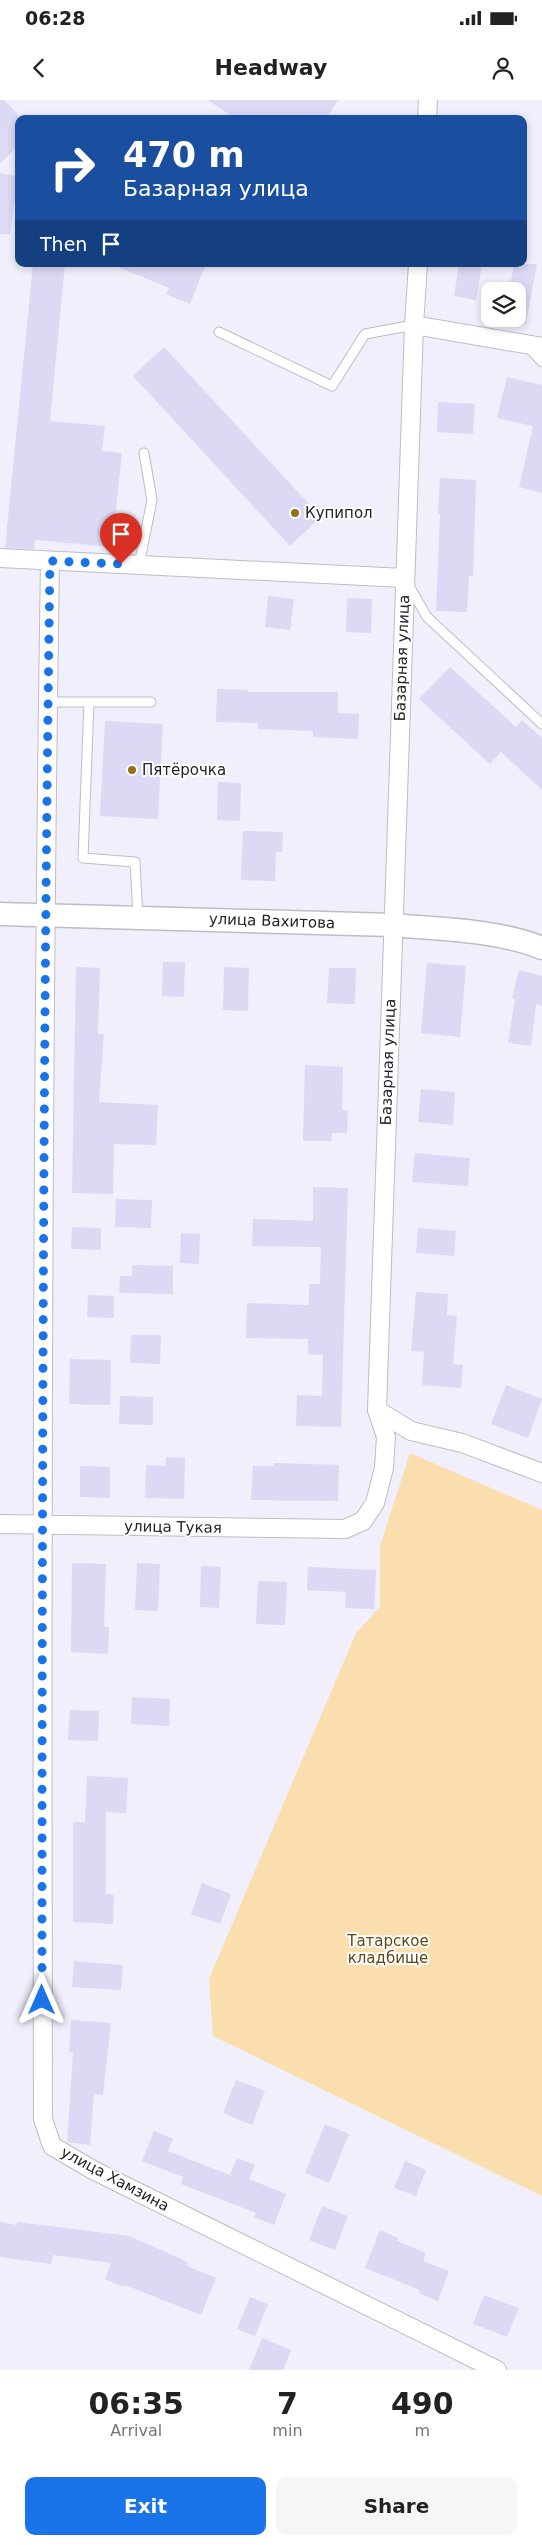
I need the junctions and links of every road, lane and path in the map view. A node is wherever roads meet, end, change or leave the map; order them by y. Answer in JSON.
{"nodes":[{"id":1,"x":428,"y":100,"type":"edge"},
{"id":2,"x":427,"y":115,"type":"edge"},
{"id":3,"x":418,"y":267,"type":"edge"},
{"id":4,"x":414,"y":326,"type":"junction"},
{"id":5,"x":219,"y":332,"type":"dead end"},
{"id":6,"x":533,"y":345,"type":"edge"},
{"id":7,"x":542,"y":362,"type":"edge"},
{"id":8,"x":144,"y":453,"type":"dead end"},
{"id":9,"x":0,"y":558,"type":"edge"},
{"id":10,"x":50,"y":561,"type":"junction"},
{"id":11,"x":139,"y":565,"type":"junction"},
{"id":12,"x":404,"y":578,"type":"junction"},
{"id":13,"x":48,"y":702,"type":"junction"},
{"id":14,"x":89,"y":702,"type":"junction"},
{"id":15,"x":151,"y":702,"type":"dead end"},
{"id":16,"x":542,"y":724,"type":"edge"},
{"id":17,"x":0,"y":914,"type":"edge"},
{"id":18,"x":45,"y":914,"type":"junction"},
{"id":19,"x":138,"y":917,"type":"junction"},
{"id":20,"x":392,"y":925,"type":"junction"},
{"id":21,"x":542,"y":948,"type":"edge"},
{"id":22,"x":377,"y":1410,"type":"junction"},
{"id":23,"x":542,"y":1473,"type":"edge"},
{"id":24,"x":0,"y":1524,"type":"edge"},
{"id":25,"x":41,"y":1526,"type":"junction"},
{"id":26,"x":345,"y":1529,"type":"joint"},
{"id":27,"x":497,"y":2370,"type":"edge"}],
"edges":[{"from":1,"to":2,"type":"street"},
{"from":3,"to":4,"type":"street","name":"Базарная улица"},
{"from":4,"to":5,"type":"lane"},
{"from":4,"to":6,"type":"street"},
{"from":4,"to":12,"type":"street","name":"Базарная улица"},
{"from":6,"to":7,"type":"lane"},
{"from":8,"to":11,"type":"lane"},
{"from":9,"to":10,"type":"street","name":"Базарная улица"},
{"from":10,"to":11,"type":"street","name":"Базарная улица"},
{"from":10,"to":13,"type":"street","name":"улица Хамзина"},
{"from":11,"to":12,"type":"street","name":"Базарная улица"},
{"from":12,"to":16,"type":"lane"},
{"from":12,"to":20,"type":"street","name":"Базарная улица"},
{"from":13,"to":14,"type":"lane"},
{"from":13,"to":18,"type":"street","name":"улица Хамзина"},
{"from":14,"to":15,"type":"lane"},
{"from":14,"to":19,"type":"lane"},
{"from":17,"to":18,"type":"street","name":"улица Вахитова"},
{"from":18,"to":19,"type":"street","name":"улица Вахитова"},
{"from":18,"to":25,"type":"street","name":"улица Хамзина"},
{"from":19,"to":20,"type":"street","name":"улица Вахитова"},
{"from":20,"to":21,"type":"street","name":"улица Вахитова"},
{"from":20,"to":22,"type":"street","name":"Базарная улица"},
{"from":22,"to":23,"type":"street"},
{"from":22,"to":26,"type":"street","name":"Базарная улица"},
{"from":24,"to":25,"type":"street","name":"улица Тукая"},
{"from":25,"to":26,"type":"street","name":"улица Тукая"},
{"from":25,"to":27,"type":"street","name":"улица Хамзина"}]}
